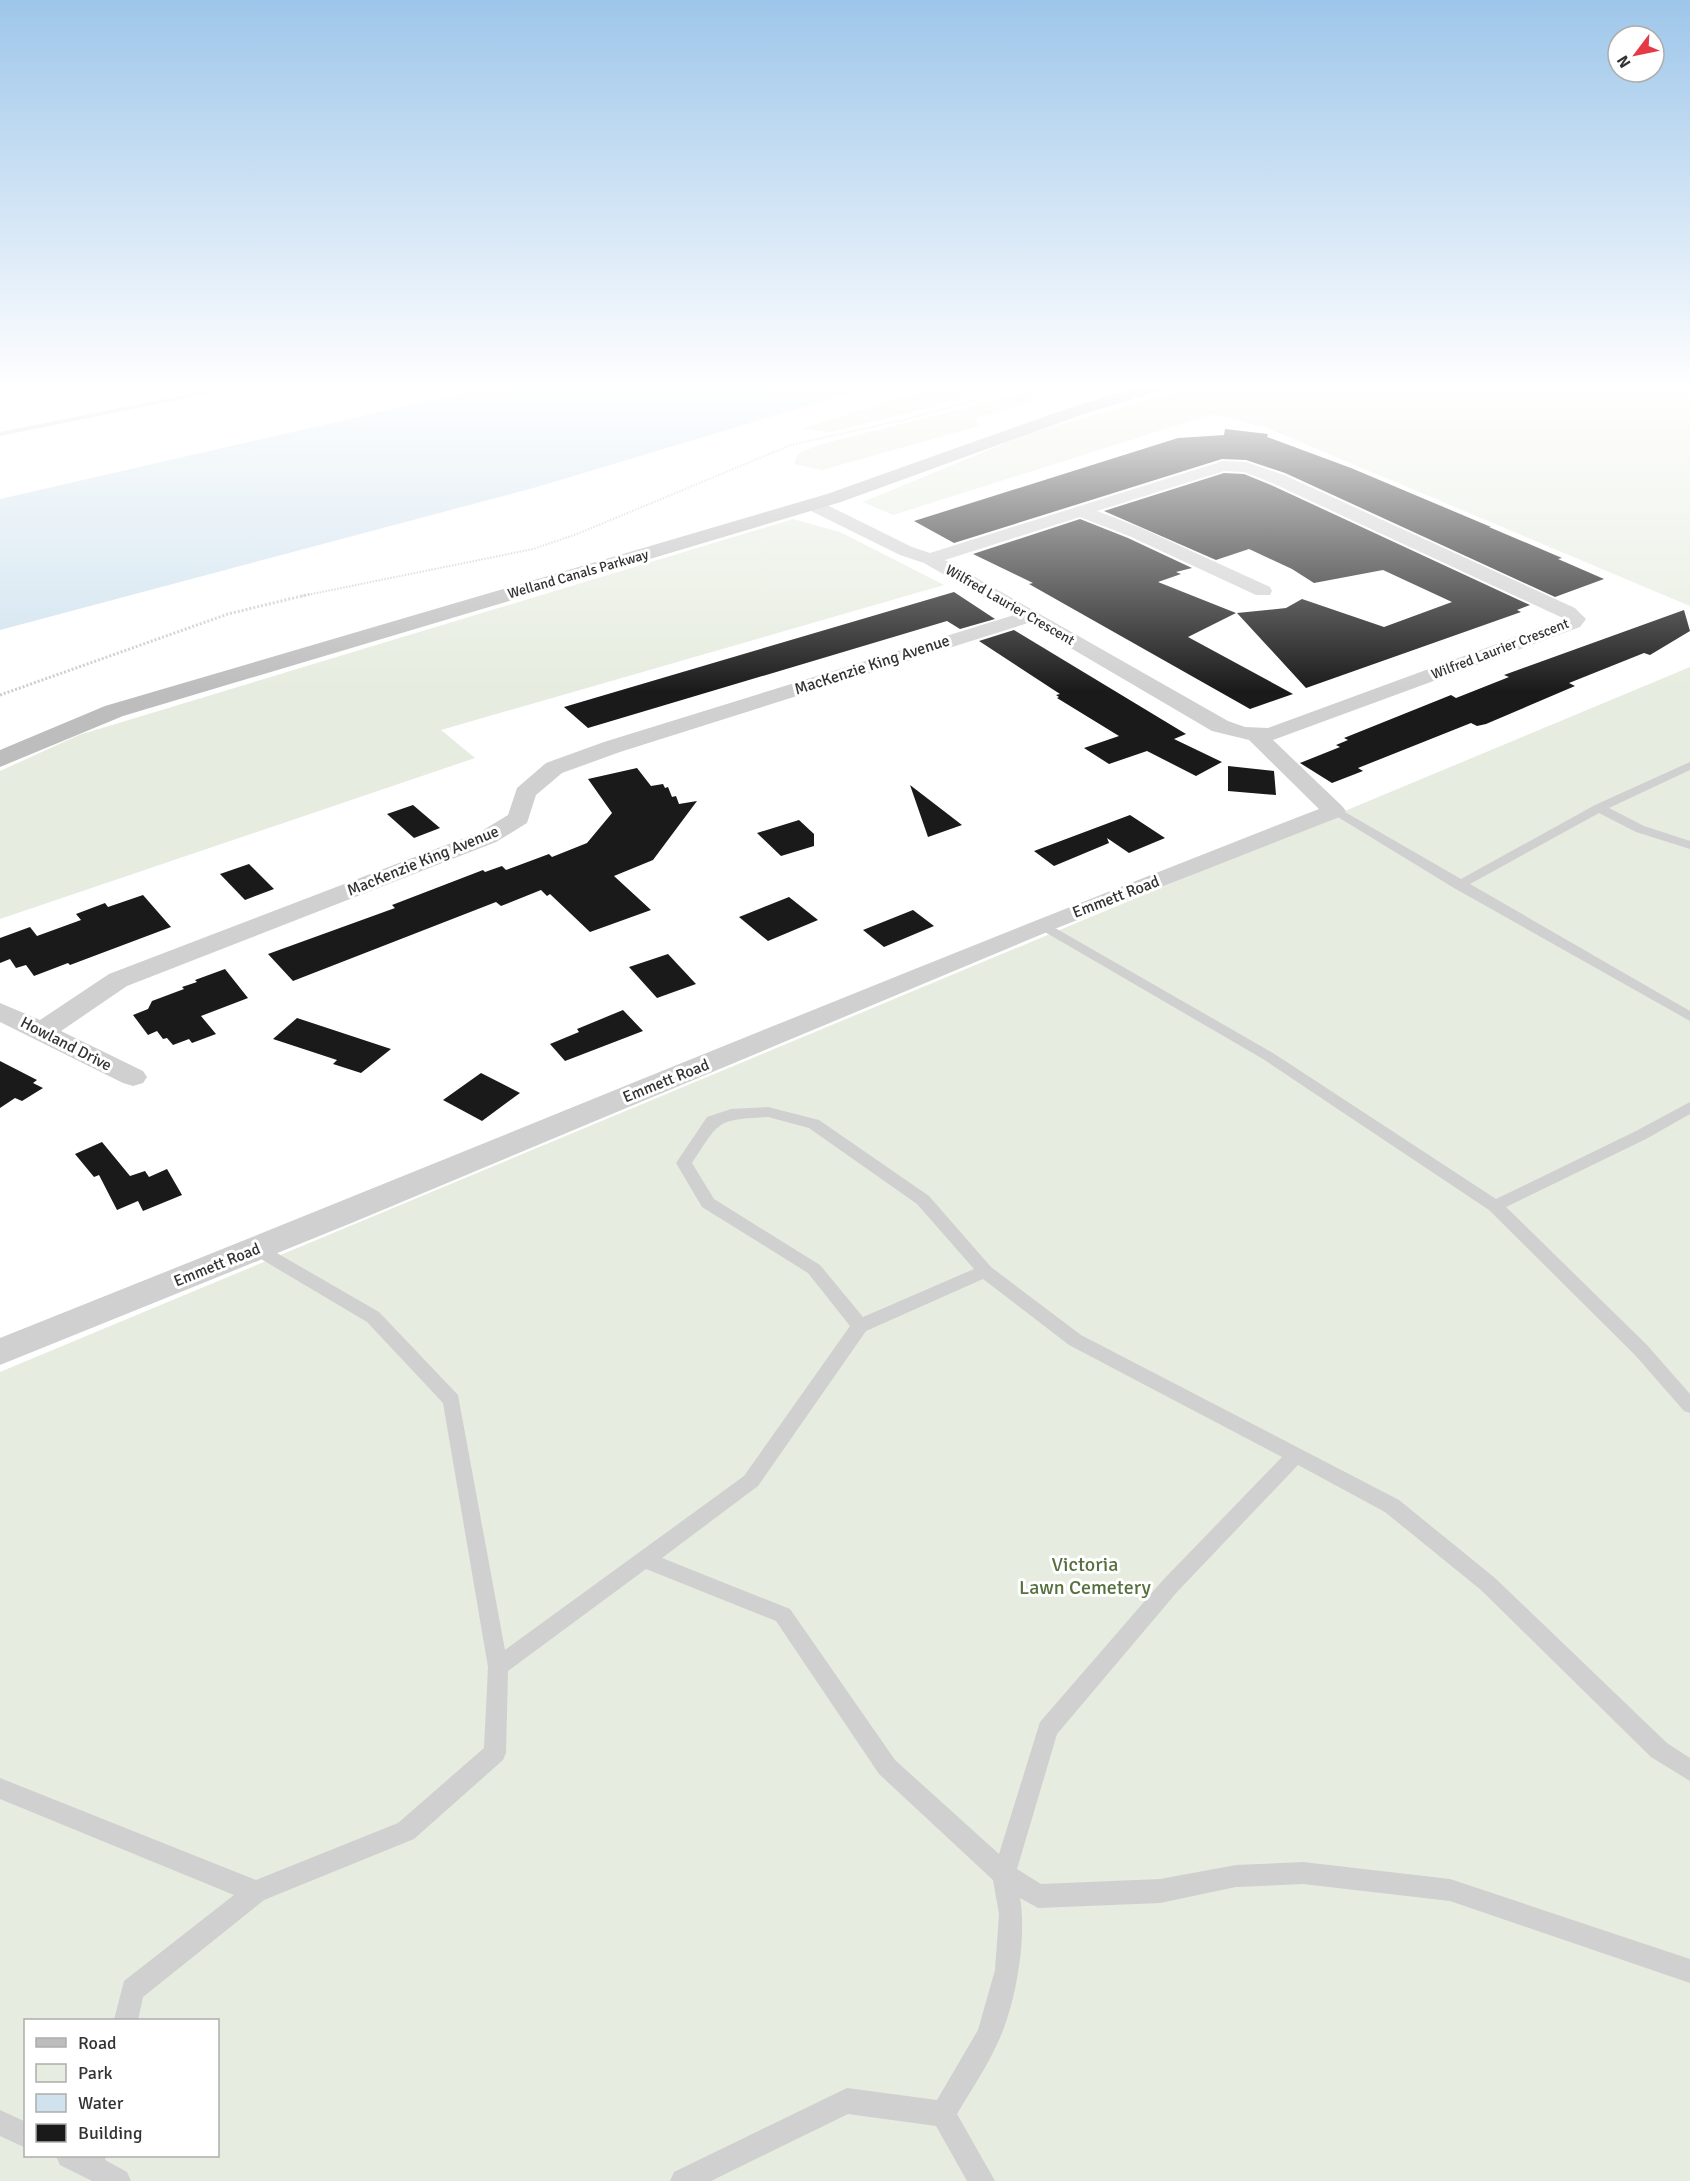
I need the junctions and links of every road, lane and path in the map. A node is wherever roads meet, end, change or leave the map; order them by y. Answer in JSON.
{"nodes":[{"id":1,"x":688,"y":488,"type":"edge"},
{"id":2,"x":864,"y":488,"type":"edge"},
{"id":3,"x":1156,"y":488,"type":"edge"},
{"id":4,"x":1297,"y":488,"type":"edge"},
{"id":5,"x":823,"y":501,"type":"junction"},
{"id":6,"x":1083,"y":512,"type":"junction"},
{"id":7,"x":930,"y":560,"type":"junction"},
{"id":8,"x":1263,"y":591,"type":"dead end"},
{"id":9,"x":1031,"y":616,"type":"junction"},
{"id":10,"x":0,"y":695,"type":"edge"},
{"id":11,"x":1257,"y":736,"type":"junction"},
{"id":12,"x":0,"y":759,"type":"edge"},
{"id":13,"x":1690,"y":766,"type":"edge"},
{"id":14,"x":1599,"y":808,"type":"junction"},
{"id":15,"x":1334,"y":811,"type":"junction"},
{"id":16,"x":1690,"y":845,"type":"edge"},
{"id":17,"x":1460,"y":885,"type":"junction"},
{"id":18,"x":1043,"y":926,"type":"junction"},
{"id":19,"x":0,"y":1011,"type":"edge"},
{"id":20,"x":1690,"y":1017,"type":"edge"},
{"id":21,"x":42,"y":1031,"type":"junction"},
{"id":22,"x":133,"y":1077,"type":"dead end"},
{"id":23,"x":1690,"y":1107,"type":"edge"},
{"id":24,"x":1495,"y":1206,"type":"junction"},
{"id":25,"x":257,"y":1249,"type":"junction"},
{"id":26,"x":985,"y":1271,"type":"junction"},
{"id":27,"x":860,"y":1326,"type":"junction"},
{"id":28,"x":0,"y":1352,"type":"edge"},
{"id":29,"x":1690,"y":1406,"type":"edge"},
{"id":30,"x":1295,"y":1456,"type":"junction"},
{"id":31,"x":643,"y":1559,"type":"junction"},
{"id":32,"x":498,"y":1667,"type":"junction"},
{"id":33,"x":1690,"y":1771,"type":"edge"},
{"id":34,"x":0,"y":1788,"type":"edge"},
{"id":35,"x":1004,"y":1874,"type":"junction"},
{"id":36,"x":256,"y":1892,"type":"junction"},
{"id":37,"x":1690,"y":1971,"type":"edge"},
{"id":38,"x":126,"y":2019,"type":"edge"},
{"id":39,"x":943,"y":2114,"type":"junction"},
{"id":40,"x":0,"y":2123,"type":"edge"},
{"id":41,"x":24,"y":2134,"type":"edge"},
{"id":42,"x":85,"y":2159,"type":"edge"},
{"id":43,"x":118,"y":2181,"type":"edge"},
{"id":44,"x":683,"y":2181,"type":"edge"},
{"id":45,"x":982,"y":2181,"type":"edge"}],
"edges":[{"from":1,"to":10,"type":"path"},
{"from":2,"to":5,"type":"main road","name":"Welland Canals Parkway"},
{"from":3,"to":6,"type":"street","name":"Wilfred Laurier Crescent"},
{"from":4,"to":11,"type":"street","name":"Wilfred Laurier Crescent"},
{"from":5,"to":7,"type":"street","name":"Wilfred Laurier Crescent"},
{"from":5,"to":12,"type":"main road","name":"Welland Canals Parkway"},
{"from":6,"to":7,"type":"street","name":"Wilfred Laurier Crescent"},
{"from":6,"to":8,"type":"street"},
{"from":7,"to":9,"type":"street","name":"Wilfred Laurier Crescent"},
{"from":9,"to":11,"type":"street","name":"Wilfred Laurier Crescent"},
{"from":9,"to":21,"type":"street","name":"MacKenzie King Avenue"},
{"from":11,"to":15,"type":"street"},
{"from":13,"to":14,"type":"lane"},
{"from":14,"to":16,"type":"lane"},
{"from":14,"to":17,"type":"lane"},
{"from":15,"to":17,"type":"lane"},
{"from":15,"to":18,"type":"street","name":"Emmett Road"},
{"from":17,"to":20,"type":"lane"},
{"from":18,"to":24,"type":"lane"},
{"from":18,"to":25,"type":"street","name":"Emmett Road"},
{"from":19,"to":21,"type":"street","name":"Howland Drive"},
{"from":21,"to":22,"type":"street","name":"Howland Drive"},
{"from":23,"to":24,"type":"lane"},
{"from":24,"to":29,"type":"lane"},
{"from":25,"to":28,"type":"street","name":"Emmett Road"},
{"from":25,"to":32,"type":"lane"},
{"from":26,"to":27,"type":"lane"},
{"from":26,"to":27,"type":"lane"},
{"from":26,"to":30,"type":"lane"},
{"from":27,"to":31,"type":"lane"},
{"from":30,"to":33,"type":"lane"},
{"from":30,"to":35,"type":"lane"},
{"from":31,"to":32,"type":"lane"},
{"from":31,"to":35,"type":"lane"},
{"from":32,"to":36,"type":"lane"},
{"from":34,"to":36,"type":"lane"},
{"from":35,"to":37,"type":"lane"},
{"from":35,"to":39,"type":"lane"},
{"from":36,"to":38,"type":"lane"},
{"from":39,"to":44,"type":"lane"},
{"from":39,"to":45,"type":"lane"},
{"from":40,"to":41,"type":"lane"},
{"from":42,"to":43,"type":"lane"}]}
